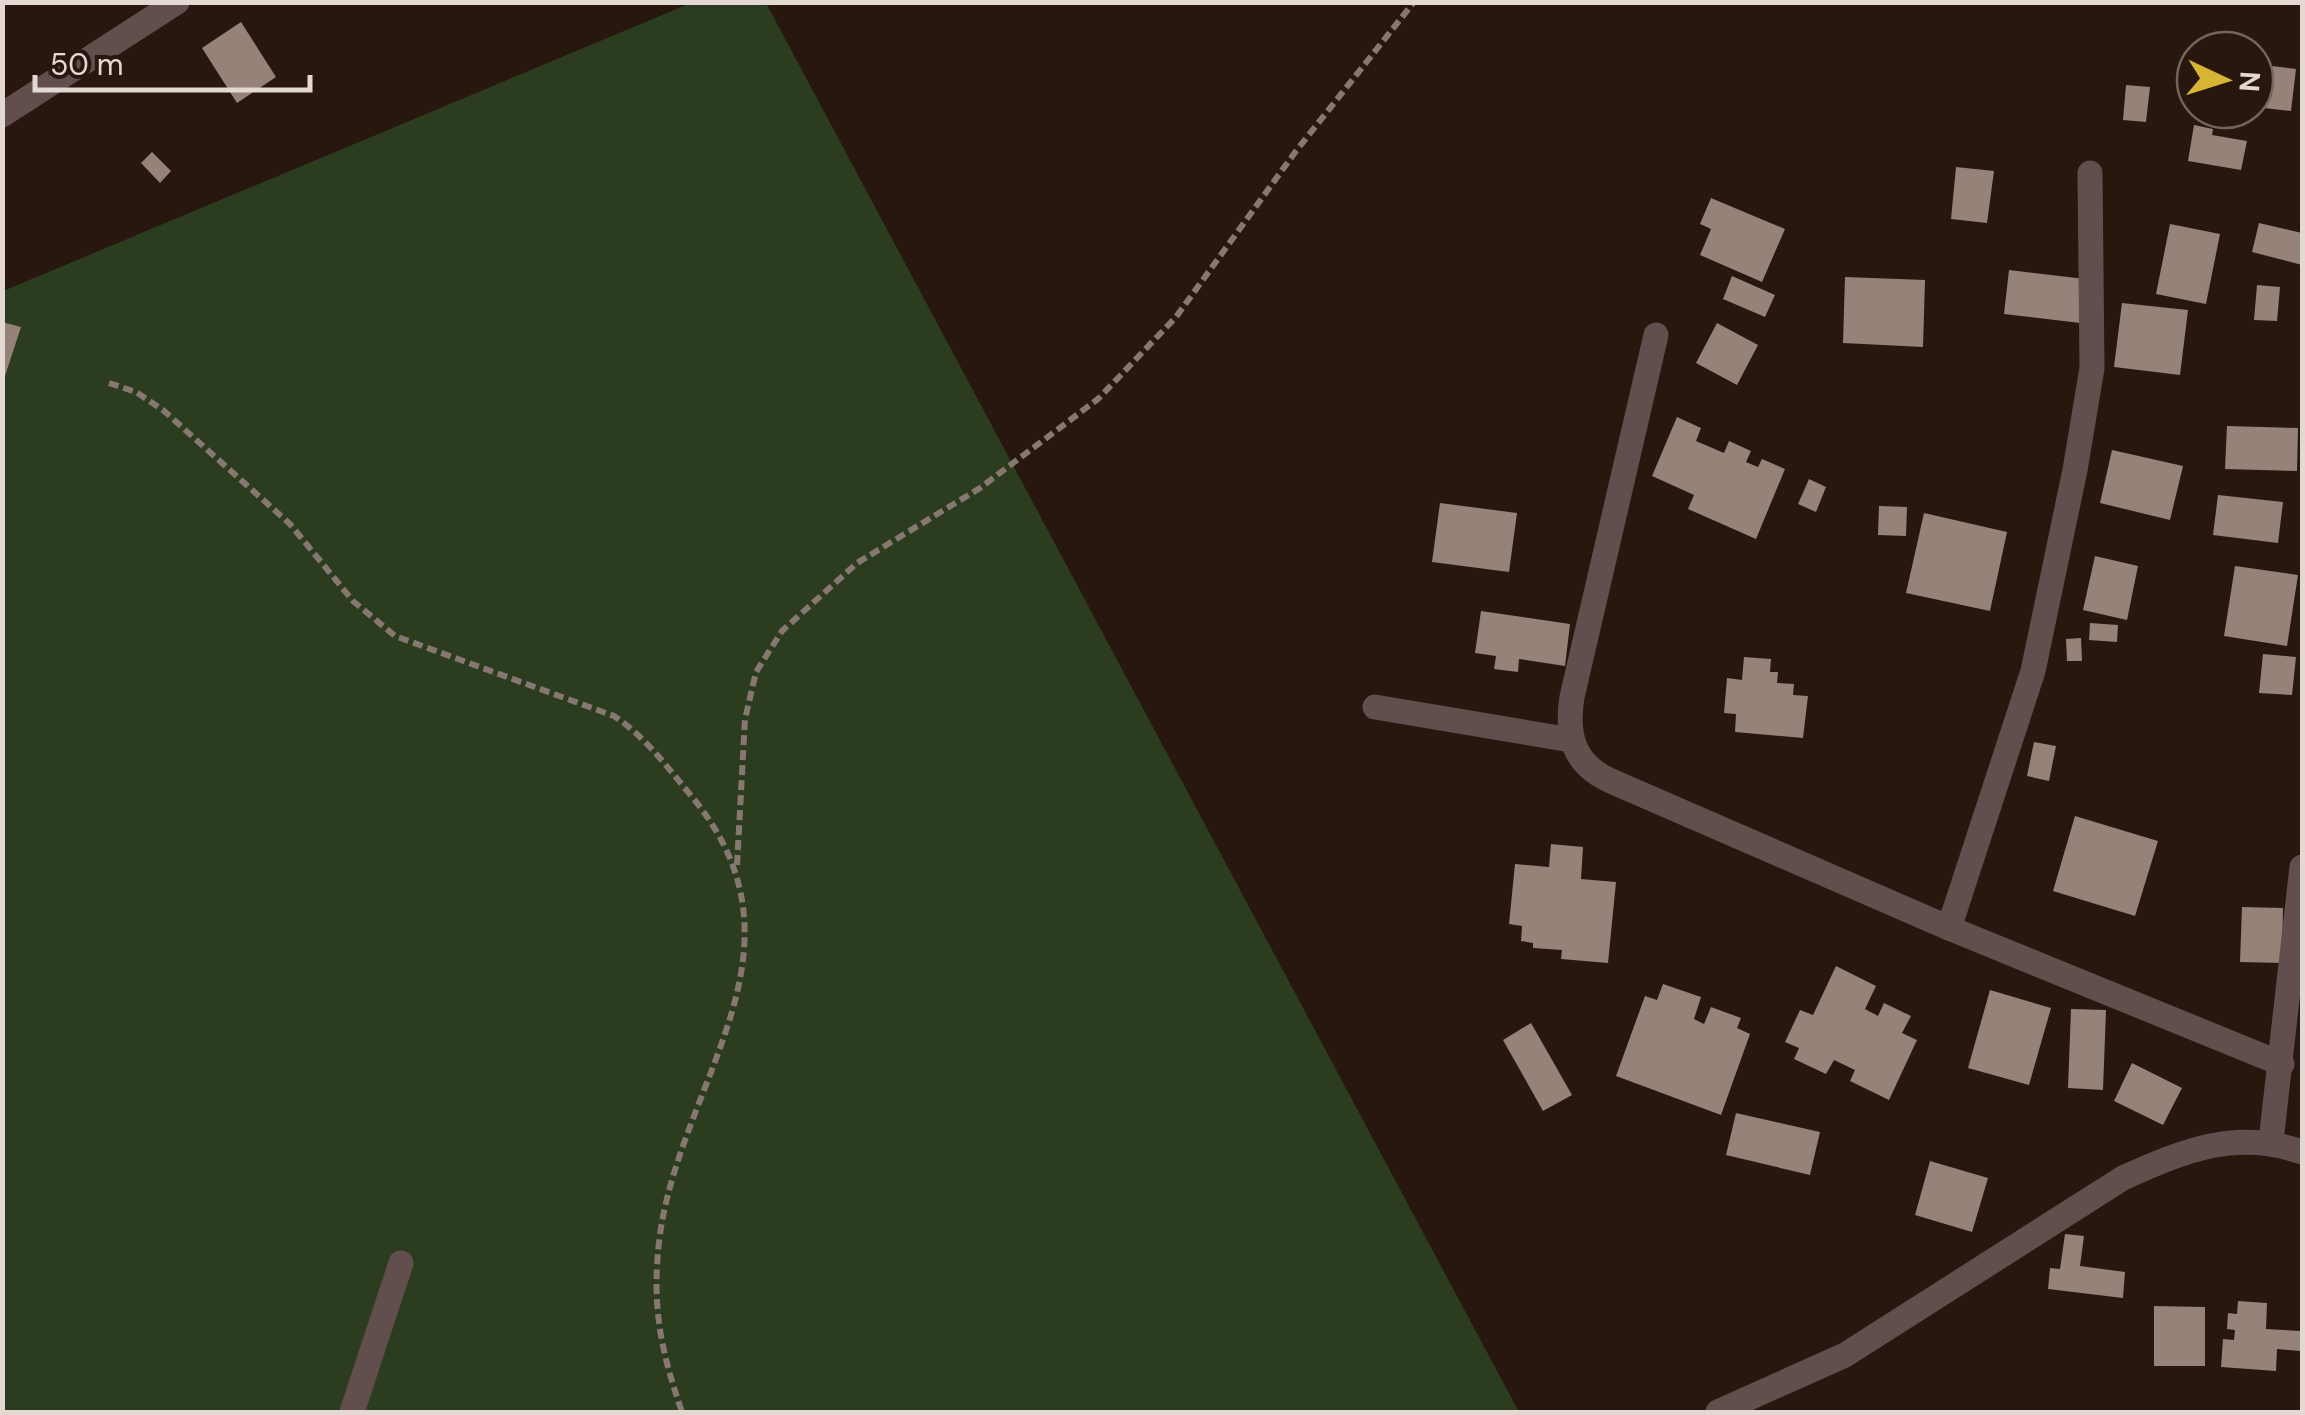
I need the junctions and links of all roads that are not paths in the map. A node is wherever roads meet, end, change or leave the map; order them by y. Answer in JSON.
{"nodes":[{"id":1,"x":177,"y":2,"type":"edge"},
{"id":2,"x":2,"y":115,"type":"edge"},
{"id":3,"x":2090,"y":172,"type":"dead end"},
{"id":4,"x":1656,"y":336,"type":"dead end"},
{"id":5,"x":1375,"y":706,"type":"dead end"},
{"id":6,"x":1571,"y":740,"type":"junction"},
{"id":7,"x":2302,"y":868,"type":"edge"},
{"id":8,"x":1948,"y":928,"type":"junction"},
{"id":9,"x":2282,"y":1064,"type":"junction"},
{"id":10,"x":2271,"y":1141,"type":"junction"},
{"id":11,"x":2302,"y":1152,"type":"edge"},
{"id":12,"x":402,"y":1263,"type":"dead end"},
{"id":13,"x":352,"y":1412,"type":"edge"},
{"id":14,"x":1718,"y":1412,"type":"edge"}],
"edges":[{"from":1,"to":2,"type":"street"},
{"from":3,"to":8,"type":"street"},
{"from":4,"to":6,"type":"street"},
{"from":5,"to":6,"type":"street"},
{"from":6,"to":8,"type":"street"},
{"from":7,"to":9,"type":"street"},
{"from":8,"to":9,"type":"street"},
{"from":9,"to":10,"type":"street"},
{"from":10,"to":11,"type":"street"},
{"from":10,"to":14,"type":"street"},
{"from":12,"to":13,"type":"street"}]}
